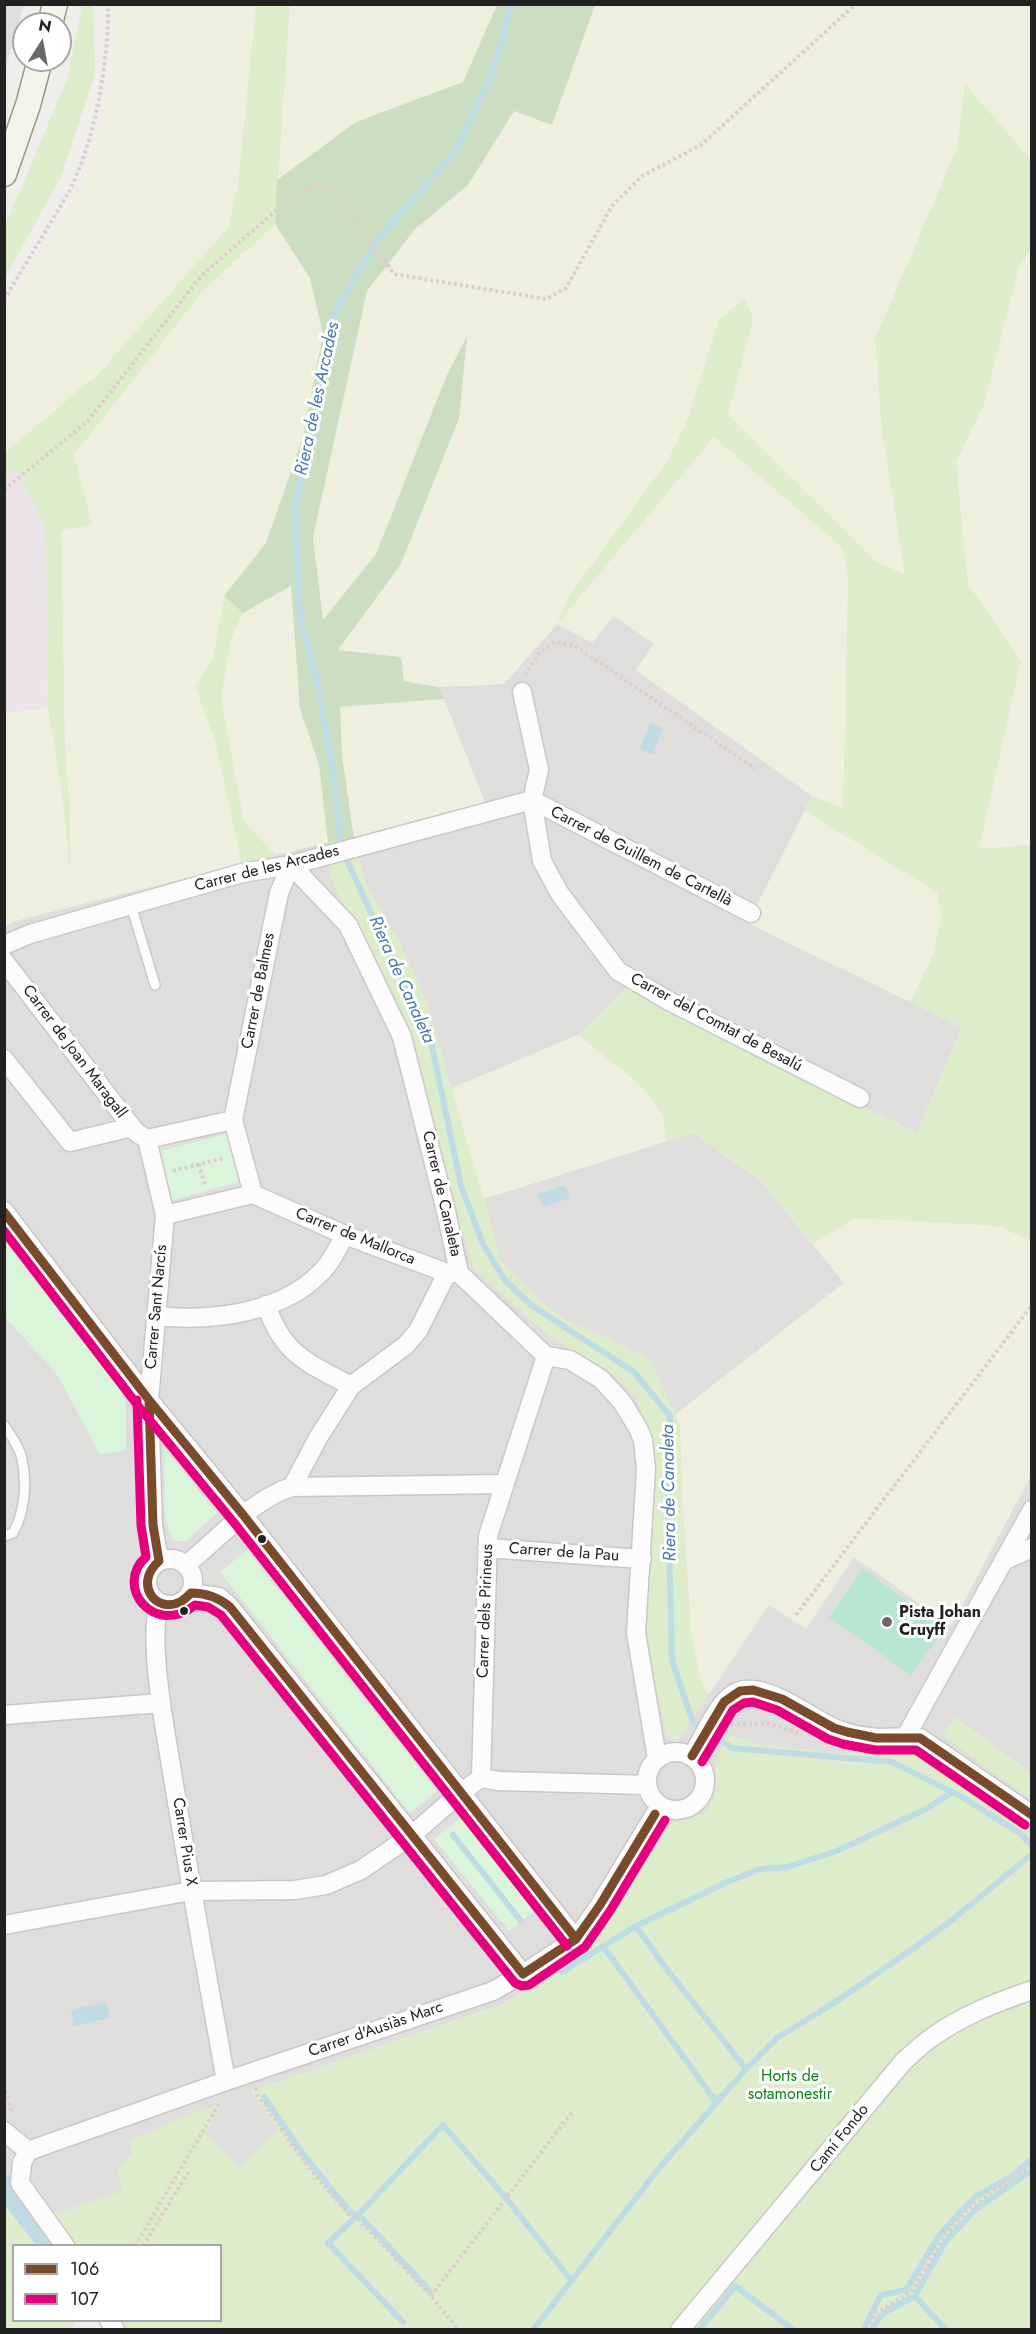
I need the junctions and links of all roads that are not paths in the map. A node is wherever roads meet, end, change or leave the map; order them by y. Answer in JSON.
{"nodes":[{"id":1,"x":37,"y":72,"type":"edge"},
{"id":2,"x":4,"y":174,"type":"edge"},
{"id":3,"x":522,"y":692,"type":"road end"},
{"id":4,"x":532,"y":800,"type":"junction"},
{"id":5,"x":291,"y":865,"type":"junction"},
{"id":6,"x":131,"y":905,"type":"junction"},
{"id":7,"x":751,"y":914,"type":"dead end"},
{"id":8,"x":4,"y":945,"type":"edge"},
{"id":9,"x":4,"y":961,"type":"edge"},
{"id":10,"x":155,"y":985,"type":"dead end"},
{"id":11,"x":4,"y":1059,"type":"edge"},
{"id":12,"x":860,"y":1098,"type":"dead end"},
{"id":13,"x":233,"y":1120,"type":"junction"},
{"id":14,"x":132,"y":1127,"type":"junction"},
{"id":15,"x":147,"y":1139,"type":"junction"},
{"id":16,"x":253,"y":1194,"type":"junction"},
{"id":17,"x":4,"y":1211,"type":"edge"},
{"id":18,"x":165,"y":1215,"type":"junction"},
{"id":19,"x":345,"y":1235,"type":"junction"},
{"id":20,"x":453,"y":1273,"type":"junction"},
{"id":21,"x":266,"y":1305,"type":"junction"},
{"id":22,"x":156,"y":1316,"type":"junction"},
{"id":23,"x":546,"y":1356,"type":"junction"},
{"id":24,"x":351,"y":1386,"type":"junction"},
{"id":25,"x":149,"y":1400,"type":"junction"},
{"id":26,"x":4,"y":1425,"type":"edge"},
{"id":27,"x":504,"y":1484,"type":"junction"},
{"id":28,"x":292,"y":1487,"type":"junction"},
{"id":29,"x":1032,"y":1510,"type":"edge"},
{"id":30,"x":244,"y":1516,"type":"junction"},
{"id":31,"x":4,"y":1536,"type":"edge"},
{"id":32,"x":487,"y":1548,"type":"junction"},
{"id":33,"x":1032,"y":1548,"type":"edge"},
{"id":34,"x":642,"y":1559,"type":"junction"},
{"id":35,"x":159,"y":1562,"type":"junction"},
{"id":36,"x":1003,"y":1562,"type":"junction"},
{"id":37,"x":186,"y":1565,"type":"junction"},
{"id":38,"x":190,"y":1593,"type":"junction"},
{"id":39,"x":160,"y":1603,"type":"junction"},
{"id":40,"x":161,"y":1703,"type":"junction"},
{"id":41,"x":4,"y":1715,"type":"edge"},
{"id":42,"x":906,"y":1736,"type":"junction"},
{"id":43,"x":692,"y":1756,"type":"junction"},
{"id":44,"x":657,"y":1758,"type":"junction"},
{"id":45,"x":481,"y":1779,"type":"junction"},
{"id":46,"x":460,"y":1793,"type":"junction"},
{"id":47,"x":652,"y":1800,"type":"junction"},
{"id":48,"x":1032,"y":1815,"type":"edge"},
{"id":49,"x":412,"y":1835,"type":"junction"},
{"id":50,"x":191,"y":1891,"type":"junction"},
{"id":51,"x":4,"y":1925,"type":"edge"},
{"id":52,"x":576,"y":1939,"type":"junction"},
{"id":53,"x":523,"y":1974,"type":"junction"},
{"id":54,"x":1032,"y":1990,"type":"edge"},
{"id":55,"x":226,"y":2081,"type":"junction"},
{"id":56,"x":4,"y":2131,"type":"edge"},
{"id":57,"x":4,"y":2145,"type":"edge"},
{"id":58,"x":28,"y":2151,"type":"junction"},
{"id":59,"x":64,"y":2244,"type":"edge"},
{"id":60,"x":680,"y":2330,"type":"edge"}],
"edges":[{"from":1,"to":2,"type":"main road"},
{"from":3,"to":4,"type":"street"},
{"from":4,"to":5,"type":"street","name":"Carrer de les Arcades"},
{"from":4,"to":7,"type":"street","name":"Carrer de Guillem de Cartellà"},
{"from":4,"to":12,"type":"street","name":"Carrer del Comtat de Besalú"},
{"from":5,"to":6,"type":"street","name":"Carrer de les Arcades"},
{"from":5,"to":13,"type":"street","name":"Carrer de Balmes"},
{"from":5,"to":20,"type":"street","name":"Carrer de Canaleta"},
{"from":6,"to":8,"type":"street","name":"Carrer de les Arcades"},
{"from":6,"to":10,"type":"lane"},
{"from":9,"to":14,"type":"street","name":"Carrer de Joan Maragall"},
{"from":11,"to":14,"type":"street"},
{"from":13,"to":15,"type":"street"},
{"from":13,"to":16,"type":"street"},
{"from":14,"to":15,"type":"street","name":"Carrer de Joan Maragall"},
{"from":15,"to":18,"type":"street","name":"Carrer Sant Narcís"},
{"from":16,"to":18,"type":"street"},
{"from":16,"to":19,"type":"street","name":"Carrer de Mallorca"},
{"from":17,"to":25,"type":"street"},
{"from":18,"to":22,"type":"street","name":"Carrer Sant Narcís"},
{"from":19,"to":20,"type":"street","name":"Carrer de Mallorca"},
{"from":19,"to":21,"type":"street"},
{"from":20,"to":23,"type":"street","name":"Carrer de Canaleta"},
{"from":20,"to":24,"type":"street"},
{"from":21,"to":22,"type":"street"},
{"from":21,"to":24,"type":"street"},
{"from":22,"to":25,"type":"street","name":"Carrer Sant Narcís"},
{"from":23,"to":27,"type":"street","name":"Carrer dels Pirineus"},
{"from":23,"to":34,"type":"street"},
{"from":24,"to":28,"type":"street"},
{"from":25,"to":30,"type":"street"},
{"from":25,"to":35,"type":"street"},
{"from":26,"to":31,"type":"lane"},
{"from":27,"to":28,"type":"street"},
{"from":27,"to":32,"type":"street","name":"Carrer dels Pirineus"},
{"from":28,"to":30,"type":"street"},
{"from":29,"to":36,"type":"street"},
{"from":30,"to":37,"type":"street"},
{"from":30,"to":46,"type":"street"},
{"from":32,"to":34,"type":"street","name":"Carrer de la Pau"},
{"from":32,"to":45,"type":"street","name":"Carrer dels Pirineus"},
{"from":33,"to":36,"type":"street"},
{"from":34,"to":44,"type":"street"},
{"from":35,"to":37,"type":"street"},
{"from":35,"to":39,"type":"street"},
{"from":36,"to":42,"type":"street"},
{"from":37,"to":38,"type":"street"},
{"from":38,"to":39,"type":"street"},
{"from":38,"to":49,"type":"street"},
{"from":39,"to":40,"type":"street","name":"Carrer Pius X"},
{"from":40,"to":41,"type":"street"},
{"from":40,"to":50,"type":"street","name":"Carrer Pius X"},
{"from":42,"to":43,"type":"street"},
{"from":42,"to":48,"type":"street"},
{"from":43,"to":44,"type":"street"},
{"from":43,"to":47,"type":"street"},
{"from":44,"to":47,"type":"street"},
{"from":45,"to":46,"type":"street"},
{"from":45,"to":47,"type":"street"},
{"from":46,"to":49,"type":"street"},
{"from":46,"to":52,"type":"street"},
{"from":47,"to":52,"type":"street","name":"Carrer d'Ausiàs Marc"},
{"from":49,"to":50,"type":"street"},
{"from":49,"to":53,"type":"street"},
{"from":50,"to":51,"type":"street"},
{"from":50,"to":55,"type":"street","name":"Carrer Pius X"},
{"from":52,"to":53,"type":"street","name":"Carrer d'Ausiàs Marc"},
{"from":53,"to":55,"type":"street","name":"Carrer d'Ausiàs Marc"},
{"from":54,"to":60,"type":"street","name":"Camí Fondo"},
{"from":55,"to":58,"type":"street","name":"Carrer d'Ausiàs Marc"},
{"from":56,"to":58,"type":"street"},
{"from":57,"to":58,"type":"street"},
{"from":58,"to":59,"type":"street"}]}
